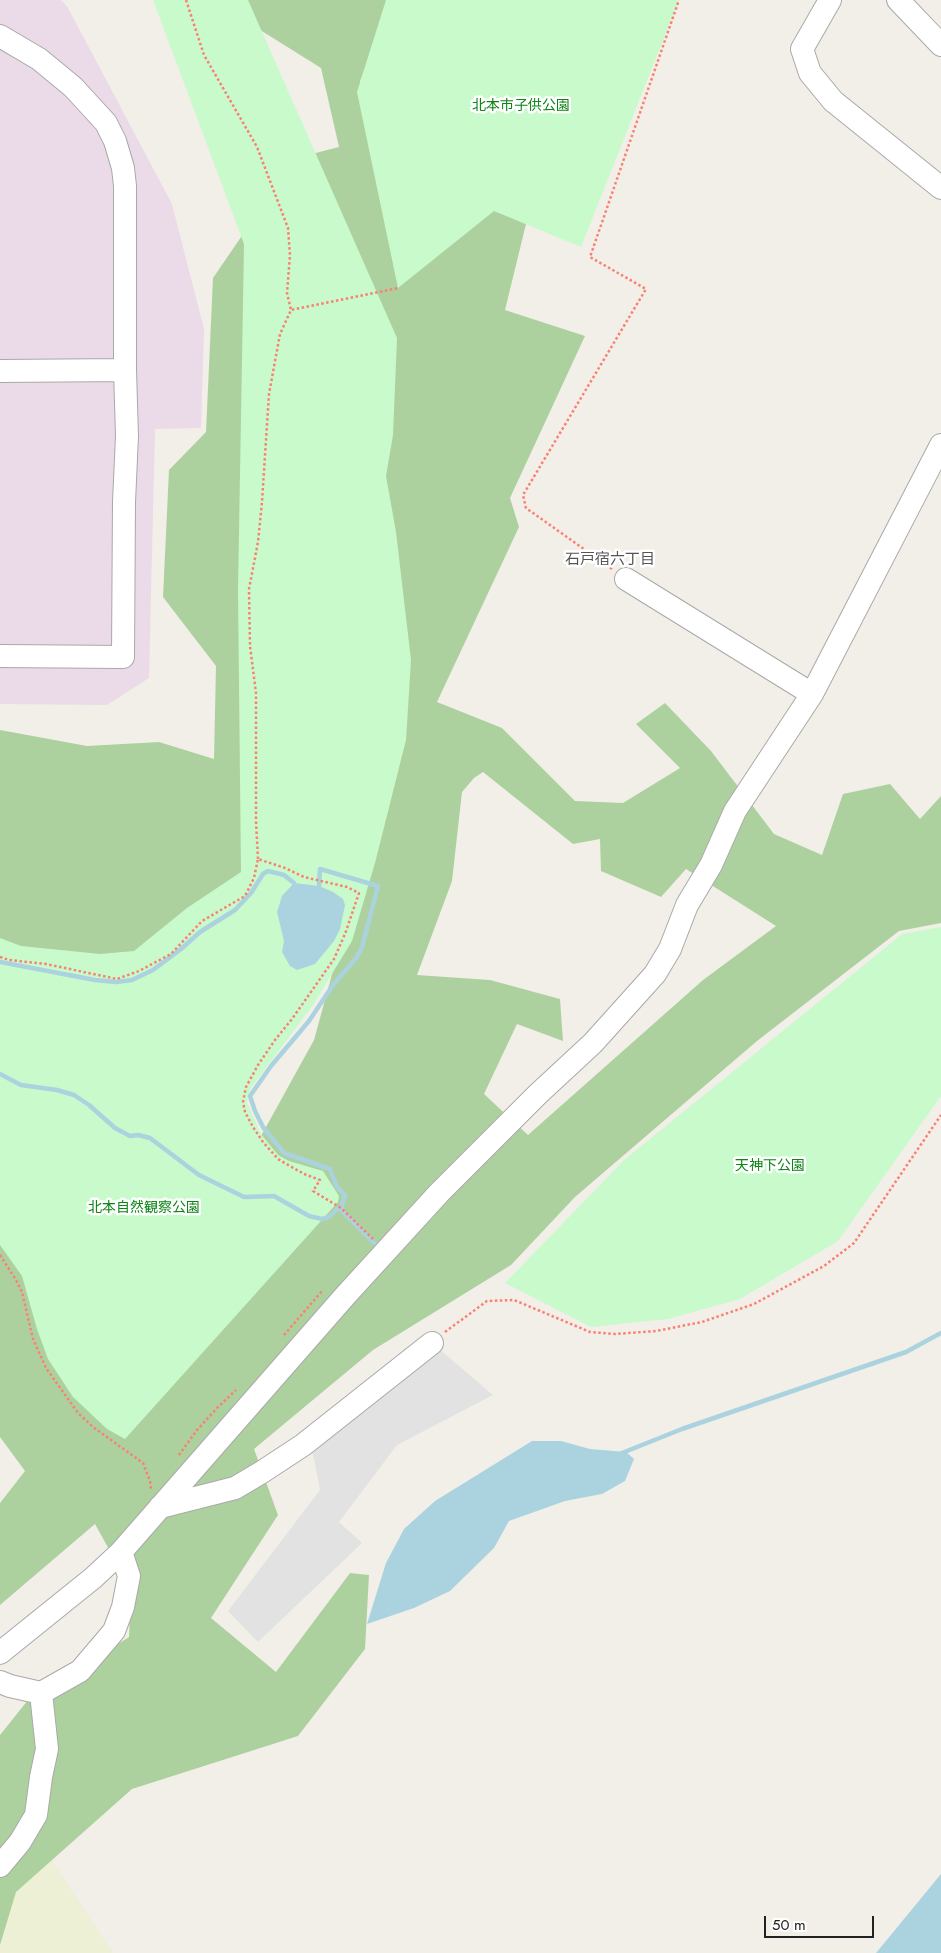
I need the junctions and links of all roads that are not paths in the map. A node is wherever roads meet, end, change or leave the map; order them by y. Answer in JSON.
{"nodes":[{"id":1,"x":830,"y":0,"type":"edge"},
{"id":2,"x":898,"y":0,"type":"edge"},
{"id":3,"x":0,"y":36,"type":"edge"},
{"id":4,"x":941,"y":44,"type":"edge"},
{"id":5,"x":941,"y":188,"type":"edge"},
{"id":6,"x":125,"y":370,"type":"junction"},
{"id":7,"x":0,"y":371,"type":"edge"},
{"id":8,"x":941,"y":445,"type":"edge"},
{"id":9,"x":626,"y":579,"type":"road end"},
{"id":10,"x":0,"y":656,"type":"edge"},
{"id":11,"x":812,"y":694,"type":"junction"},
{"id":12,"x":432,"y":1343,"type":"road end"},
{"id":13,"x":156,"y":1501,"type":"junction"},
{"id":14,"x":121,"y":1552,"type":"junction"},
{"id":15,"x":0,"y":1653,"type":"edge"},
{"id":16,"x":0,"y":1682,"type":"edge"},
{"id":17,"x":41,"y":1693,"type":"junction"},
{"id":18,"x":0,"y":1866,"type":"edge"}],
"edges":[{"from":1,"to":5,"type":"street"},
{"from":2,"to":4,"type":"street"},
{"from":3,"to":6,"type":"street"},
{"from":6,"to":7,"type":"street"},
{"from":6,"to":10,"type":"street"},
{"from":8,"to":11,"type":"street"},
{"from":9,"to":11,"type":"street"},
{"from":11,"to":13,"type":"street"},
{"from":12,"to":13,"type":"street"},
{"from":13,"to":14,"type":"street"},
{"from":14,"to":15,"type":"street"},
{"from":14,"to":17,"type":"street"},
{"from":16,"to":17,"type":"street"},
{"from":17,"to":18,"type":"street"}]}
